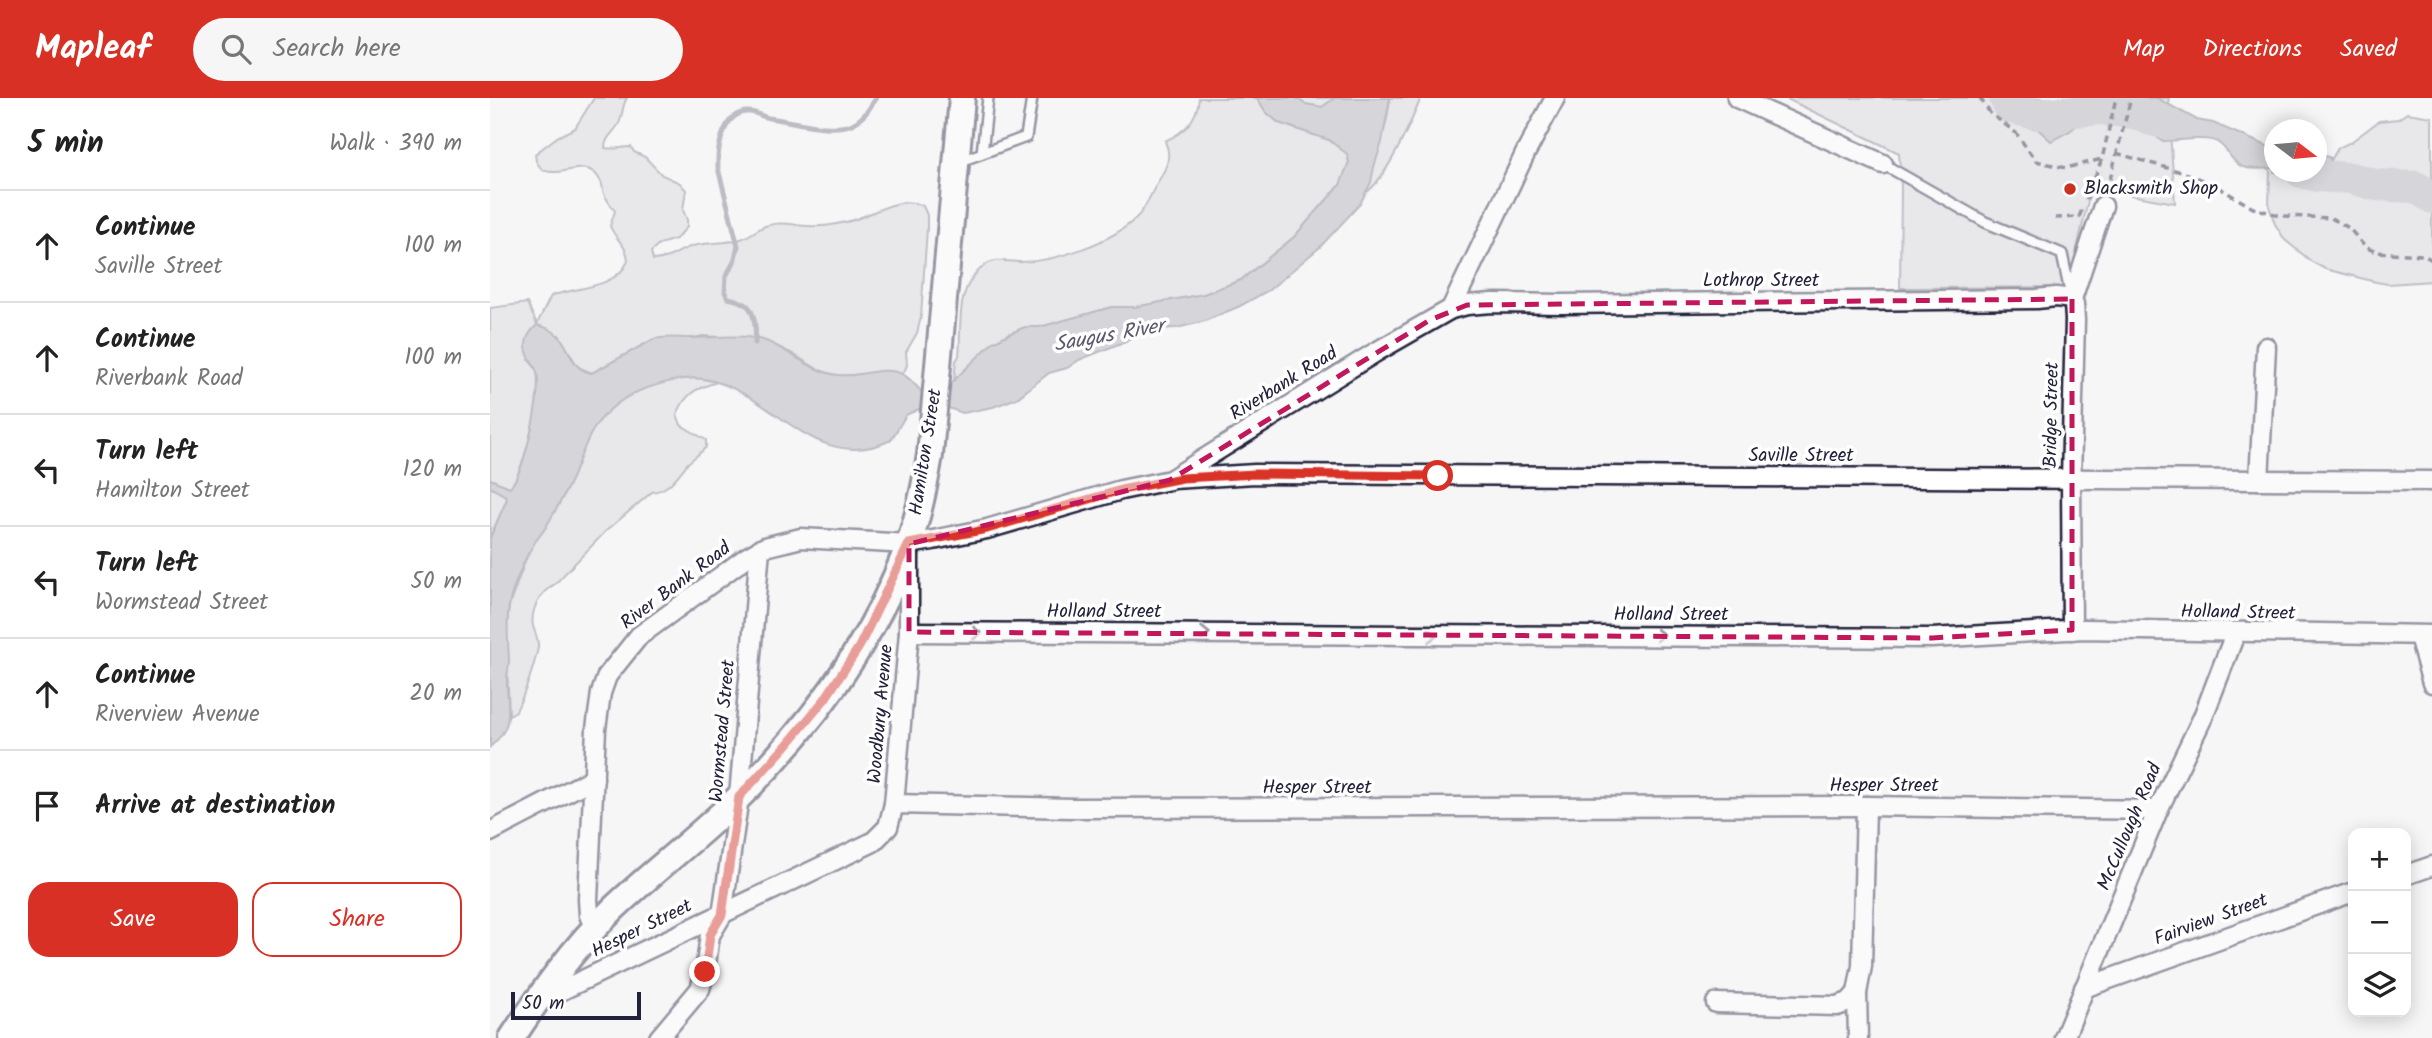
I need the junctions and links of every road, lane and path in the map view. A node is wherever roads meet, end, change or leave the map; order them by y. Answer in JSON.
{"nodes":[{"id":1,"x":962,"y":98,"type":"edge"},
{"id":2,"x":988,"y":98,"type":"edge"},
{"id":3,"x":1032,"y":98,"type":"edge"},
{"id":4,"x":1555,"y":98,"type":"edge"},
{"id":5,"x":1737,"y":98,"type":"edge"},
{"id":6,"x":1980,"y":98,"type":"edge"},
{"id":7,"x":2116,"y":98,"type":"edge"},
{"id":8,"x":2131,"y":98,"type":"edge"},
{"id":9,"x":982,"y":153,"type":"junction"},
{"id":10,"x":2116,"y":153,"type":"junction"},
{"id":11,"x":2102,"y":159,"type":"junction"},
{"id":12,"x":957,"y":162,"type":"junction"},
{"id":13,"x":1883,"y":164,"type":"joint"},
{"id":14,"x":2103,"y":206,"type":"joint"},
{"id":15,"x":2055,"y":218,"type":"dead end"},
{"id":16,"x":2432,"y":260,"type":"edge"},
{"id":17,"x":2071,"y":299,"type":"junction"},
{"id":18,"x":1451,"y":309,"type":"junction"},
{"id":19,"x":2266,"y":346,"type":"dead end"},
{"id":20,"x":2071,"y":478,"type":"junction"},
{"id":21,"x":1170,"y":480,"type":"junction"},
{"id":22,"x":2259,"y":480,"type":"junction"},
{"id":23,"x":2432,"y":481,"type":"edge"},
{"id":24,"x":909,"y":544,"type":"junction"},
{"id":25,"x":760,"y":549,"type":"junction"},
{"id":26,"x":2073,"y":630,"type":"junction"},
{"id":27,"x":909,"y":632,"type":"junction"},
{"id":28,"x":2235,"y":634,"type":"junction"},
{"id":29,"x":2426,"y":636,"type":"edge"},
{"id":30,"x":2432,"y":683,"type":"edge"},
{"id":31,"x":594,"y":778,"type":"junction"},
{"id":32,"x":739,"y":797,"type":"junction"},
{"id":33,"x":894,"y":804,"type":"junction"},
{"id":34,"x":1866,"y":806,"type":"junction"},
{"id":35,"x":2158,"y":810,"type":"junction"},
{"id":36,"x":490,"y":832,"type":"edge"},
{"id":37,"x":2432,"y":866,"type":"edge"},
{"id":38,"x":2411,"y":872,"type":"edge"},
{"id":39,"x":2348,"y":894,"type":"edge"},
{"id":40,"x":722,"y":915,"type":"junction"},
{"id":41,"x":594,"y":929,"type":"junction"},
{"id":42,"x":2084,"y":988,"type":"junction"},
{"id":43,"x":1857,"y":993,"type":"junction"},
{"id":44,"x":537,"y":1002,"type":"junction"},
{"id":45,"x":1716,"y":1003,"type":"dead end"},
{"id":46,"x":512,"y":1038,"type":"edge"},
{"id":47,"x":659,"y":1038,"type":"edge"},
{"id":48,"x":1858,"y":1038,"type":"edge"},
{"id":49,"x":2064,"y":1038,"type":"edge"}],
"edges":[{"from":1,"to":12,"type":"main road","name":"Hamilton Street"},
{"from":2,"to":9,"type":"lane"},
{"from":3,"to":9,"type":"lane"},
{"from":4,"to":18,"type":"street"},
{"from":5,"to":13,"type":"street"},
{"from":6,"to":11,"type":"path"},
{"from":7,"to":11,"type":"path"},
{"from":8,"to":10,"type":"path"},
{"from":9,"to":12,"type":"lane"},
{"from":10,"to":14,"type":"path"},
{"from":10,"to":16,"type":"path"},
{"from":11,"to":15,"type":"path"},
{"from":12,"to":24,"type":"main road","name":"Hamilton Street"},
{"from":13,"to":17,"type":"lane"},
{"from":14,"to":17,"type":"street","name":"Bridge Street"},
{"from":17,"to":18,"type":"street","name":"Lothrop Street"},
{"from":17,"to":20,"type":"street","name":"Bridge Street"},
{"from":18,"to":21,"type":"street","name":"Riverbank Road"},
{"from":19,"to":22,"type":"street"},
{"from":20,"to":21,"type":"street","name":"Saville Street"},
{"from":20,"to":22,"type":"street","name":"Saville Street"},
{"from":20,"to":26,"type":"street","name":"Bridge Street"},
{"from":21,"to":24,"type":"street","name":"Riverbank Road"},
{"from":22,"to":23,"type":"street","name":"Saville Street"},
{"from":24,"to":25,"type":"street","name":"River Bank Road"},
{"from":24,"to":27,"type":"street","name":"Woodbury Avenue"},
{"from":24,"to":32,"type":"main road","name":"Hamilton Street"},
{"from":25,"to":31,"type":"street","name":"River Bank Road"},
{"from":25,"to":32,"type":"street","name":"Wormstead Street"},
{"from":27,"to":26,"type":"street","name":"Holland Street","one_way":true},
{"from":26,"to":28,"type":"street","name":"Holland Street"},
{"from":27,"to":33,"type":"street","name":"Woodbury Avenue"},
{"from":28,"to":29,"type":"street","name":"Holland Street"},
{"from":28,"to":35,"type":"street","name":"McCullough Road"},
{"from":29,"to":30,"type":"street"},
{"from":31,"to":36,"type":"street"},
{"from":31,"to":41,"type":"street","name":"River Bank Road"},
{"from":32,"to":40,"type":"street","name":"Wormstead Street"},
{"from":32,"to":41,"type":"main road","name":"Hamilton Street"},
{"from":33,"to":34,"type":"street","name":"Hesper Street"},
{"from":33,"to":40,"type":"street","name":"Hesper Street"},
{"from":34,"to":35,"type":"street","name":"Hesper Street"},
{"from":34,"to":43,"type":"street"},
{"from":35,"to":42,"type":"street","name":"McCullough Road"},
{"from":37,"to":38,"type":"street"},
{"from":39,"to":42,"type":"street","name":"Fairview Street"},
{"from":40,"to":44,"type":"street","name":"Hesper Street"},
{"from":40,"to":47,"type":"street","name":"Wormstead Street"},
{"from":41,"to":44,"type":"main road","name":"Hamilton Street"},
{"from":42,"to":49,"type":"street","name":"McCullough Road"},
{"from":43,"to":45,"type":"street"},
{"from":43,"to":48,"type":"street"},
{"from":44,"to":46,"type":"main road","name":"Hamilton Street"}]}
